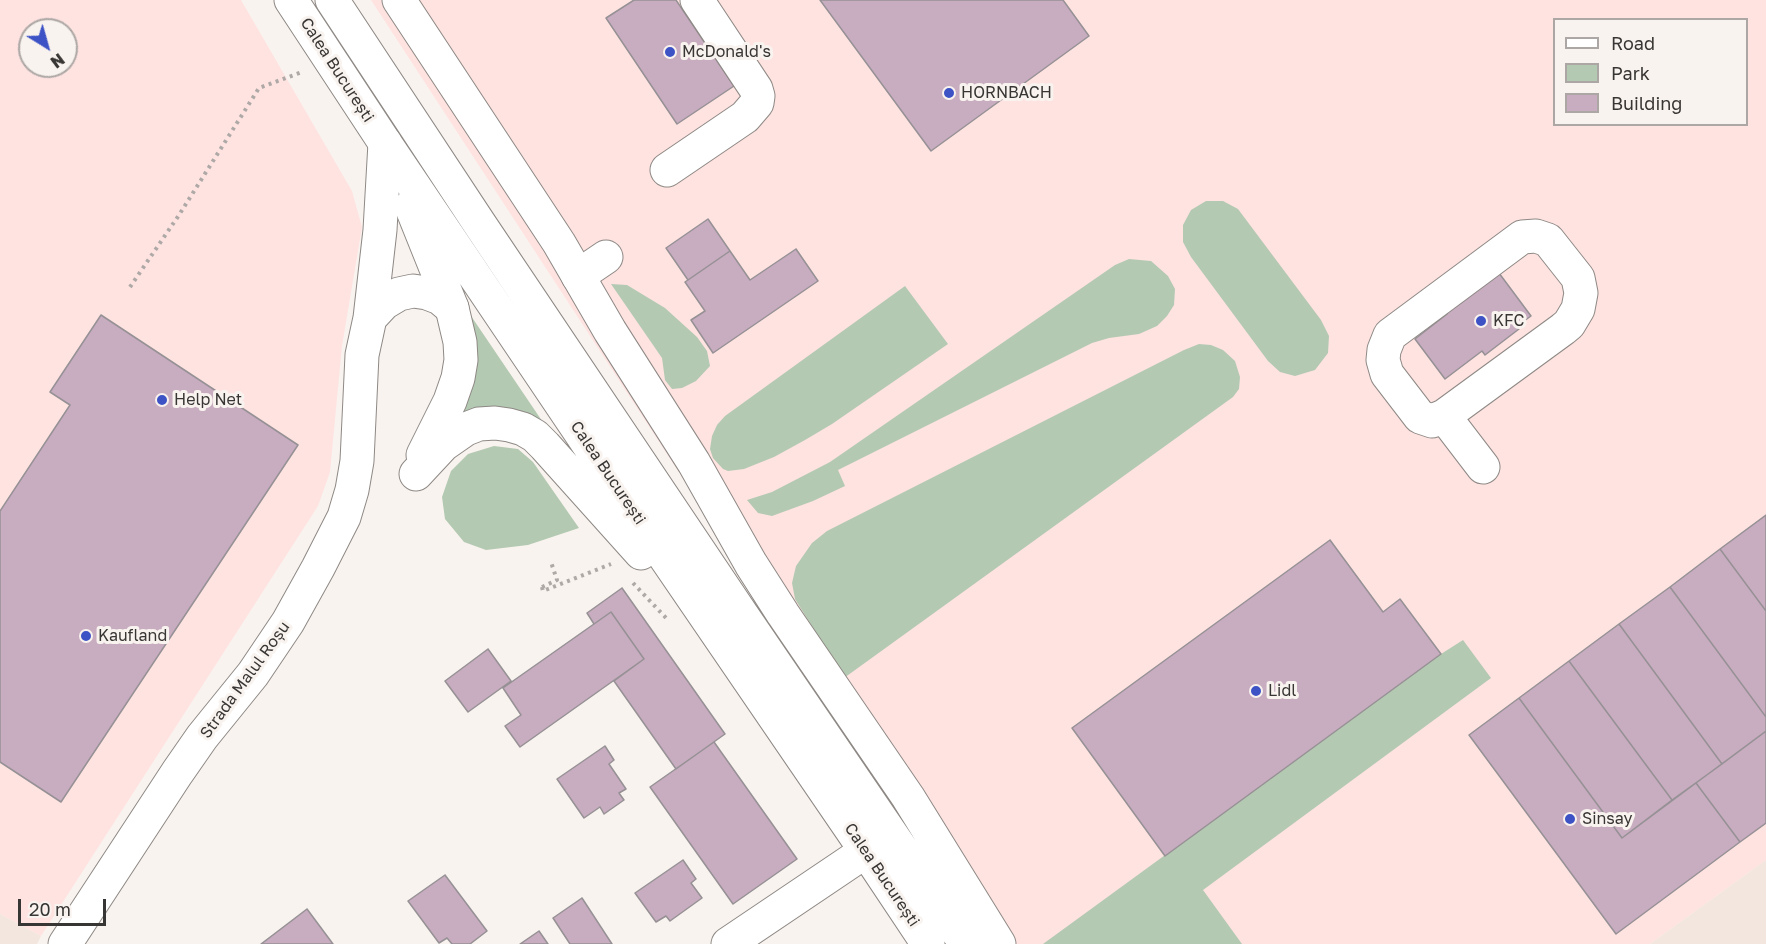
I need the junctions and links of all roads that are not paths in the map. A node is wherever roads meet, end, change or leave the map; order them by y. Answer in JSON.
{"nodes":[{"id":1,"x":291,"y":0,"type":"edge"},
{"id":2,"x":332,"y":0,"type":"edge"},
{"id":3,"x":399,"y":0,"type":"edge"},
{"id":4,"x":697,"y":0,"type":"edge"},
{"id":5,"x":385,"y":143,"type":"junction"},
{"id":6,"x":667,"y":170,"type":"dead end"},
{"id":7,"x":606,"y":258,"type":"dead end"},
{"id":8,"x":578,"y":276,"type":"junction"},
{"id":9,"x":452,"y":308,"type":"junction"},
{"id":10,"x":370,"y":318,"type":"junction"},
{"id":11,"x":1444,"y":416,"type":"junction"},
{"id":12,"x":1483,"y":467,"type":"dead end"},
{"id":13,"x":715,"y":632,"type":"junction"},
{"id":14,"x":867,"y":851,"type":"junction"},
{"id":15,"x":64,"y":944,"type":"edge"},
{"id":16,"x":728,"y":944,"type":"edge"},
{"id":17,"x":928,"y":944,"type":"edge"},
{"id":18,"x":966,"y":944,"type":"edge"},
{"id":19,"x":999,"y":944,"type":"edge"}],
"edges":[{"from":1,"to":5,"type":"main road","name":"Calea București"},
{"from":2,"to":18,"type":"main road","name":"Calea București"},
{"from":3,"to":8,"type":"main road"},
{"from":4,"to":6,"type":"main road"},
{"from":5,"to":9,"type":"main road"},
{"from":5,"to":10,"type":"main road","name":"Strada Malul Roșu"},
{"from":5,"to":13,"type":"main road","name":"Calea București"},
{"from":7,"to":8,"type":"main road"},
{"from":8,"to":19,"type":"main road"},
{"from":9,"to":10,"type":"main road"},
{"from":9,"to":13,"type":"main road"},
{"from":10,"to":15,"type":"main road","name":"Strada Malul Roșu"},
{"from":11,"to":11,"type":"main road"},
{"from":11,"to":12,"type":"main road"},
{"from":13,"to":14,"type":"main road","name":"Calea București"},
{"from":14,"to":16,"type":"main road"},
{"from":14,"to":17,"type":"main road","name":"Calea București"}]}
